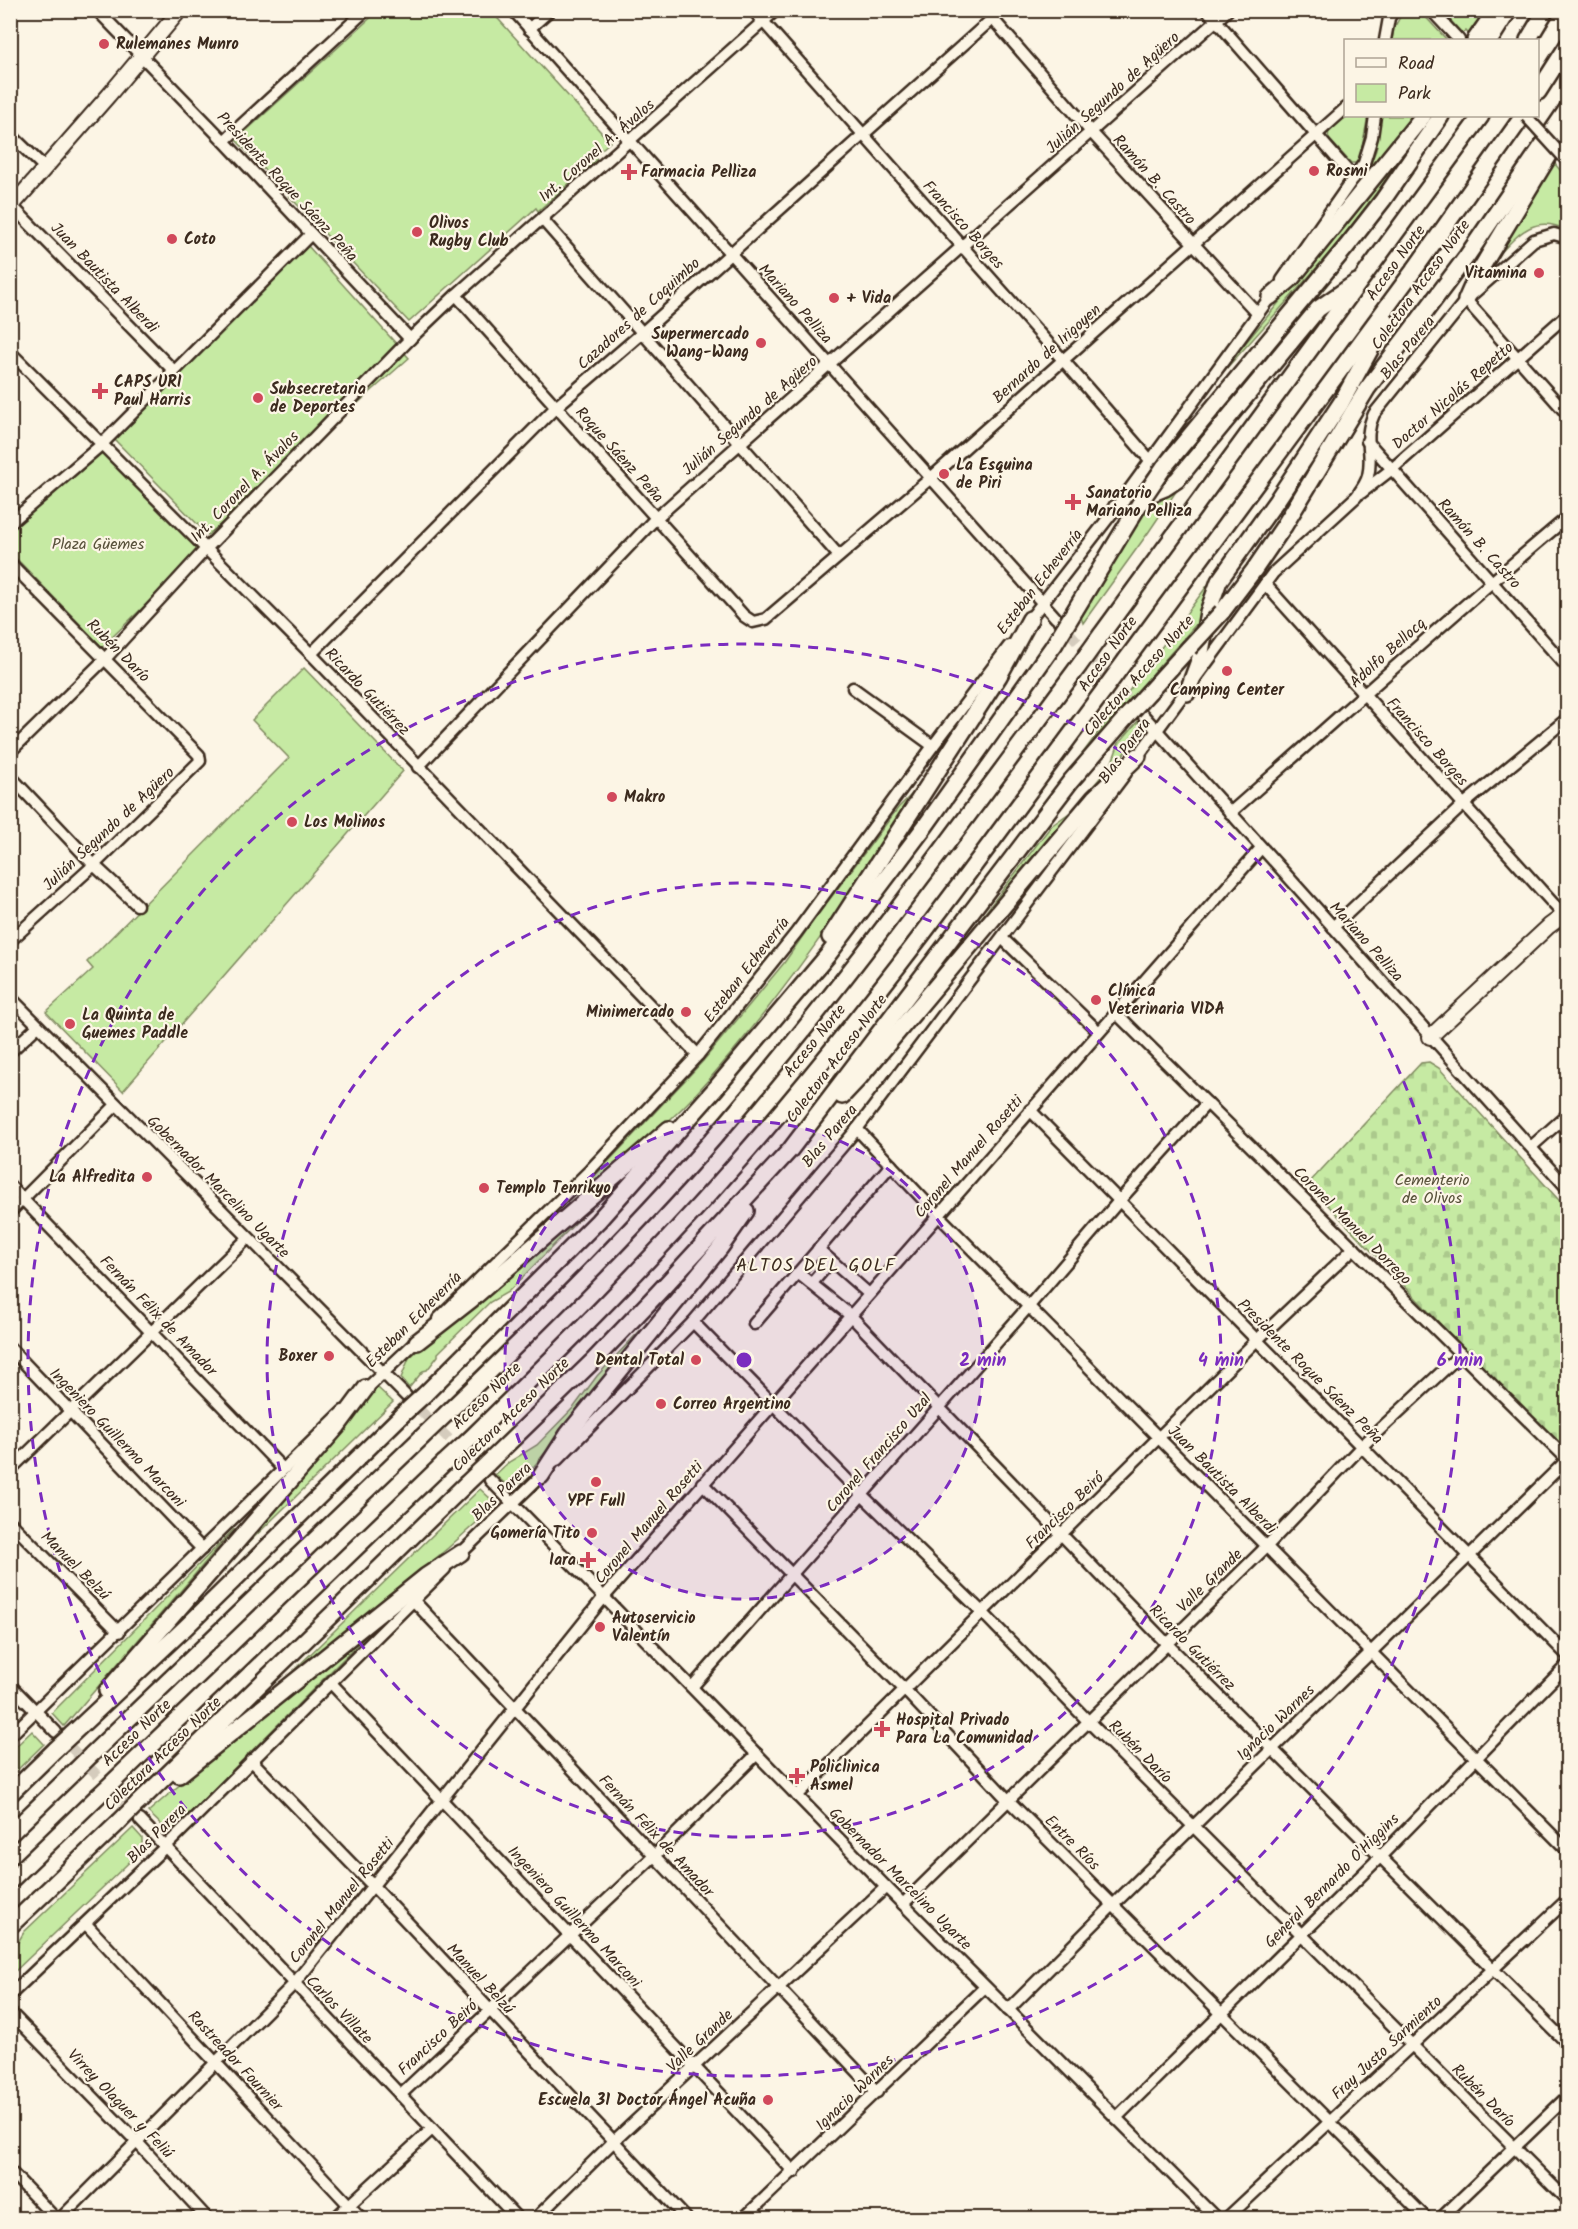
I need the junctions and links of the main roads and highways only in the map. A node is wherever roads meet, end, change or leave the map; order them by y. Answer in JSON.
{"nodes":[{"id":1,"x":180,"y":10,"type":"edge"},
{"id":2,"x":1496,"y":10,"type":"edge"},
{"id":3,"x":1509,"y":10,"type":"edge"},
{"id":4,"x":1546,"y":10,"type":"edge"},
{"id":5,"x":1476,"y":39,"type":"edge"},
{"id":6,"x":1491,"y":39,"type":"edge"},
{"id":7,"x":1529,"y":39,"type":"edge"},
{"id":8,"x":1568,"y":45,"type":"edge"},
{"id":9,"x":1539,"y":90,"type":"edge"},
{"id":10,"x":1568,"y":108,"type":"edge"},
{"id":11,"x":1423,"y":117,"type":"edge"},
{"id":12,"x":1440,"y":117,"type":"edge"},
{"id":13,"x":1481,"y":117,"type":"edge"},
{"id":14,"x":1524,"y":117,"type":"edge"},
{"id":15,"x":1568,"y":125,"type":"edge"},
{"id":16,"x":11,"y":206,"type":"edge"},
{"id":17,"x":1417,"y":266,"type":"junction"},
{"id":18,"x":1366,"y":275,"type":"junction"},
{"id":19,"x":1270,"y":297,"type":"road end"},
{"id":20,"x":1466,"y":300,"type":"road end"},
{"id":21,"x":1116,"y":508,"type":"road end"},
{"id":22,"x":1030,"y":619,"type":"road end"},
{"id":23,"x":1186,"y":693,"type":"road end"},
{"id":24,"x":1138,"y":756,"type":"road end"},
{"id":25,"x":1566,"y":915,"type":"edge"},
{"id":26,"x":780,"y":1012,"type":"junction"},
{"id":27,"x":1430,"y":1037,"type":"road end"},
{"id":28,"x":716,"y":1088,"type":"junction"},
{"id":29,"x":790,"y":1150,"type":"junction"},
{"id":30,"x":417,"y":1342,"type":"road end"},
{"id":31,"x":366,"y":1388,"type":"road end"},
{"id":32,"x":541,"y":1476,"type":"road end"},
{"id":33,"x":461,"y":1553,"type":"road end"},
{"id":34,"x":66,"y":1734,"type":"junction"},
{"id":35,"x":10,"y":1794,"type":"edge"},
{"id":36,"x":137,"y":1804,"type":"junction"},
{"id":37,"x":10,"y":1834,"type":"edge"},
{"id":38,"x":10,"y":1881,"type":"edge"},
{"id":39,"x":10,"y":1926,"type":"edge"}],
"edges":[{"from":1,"to":16,"type":"main road"},
{"from":2,"to":5,"type":"highway"},
{"from":3,"to":6,"type":"highway"},
{"from":4,"to":7,"type":"highway"},
{"from":8,"to":9,"type":"highway"},
{"from":10,"to":29,"type":"highway","name":"Colectora Acceso Norte","bridge":true},
{"from":11,"to":19,"type":"highway"},
{"from":12,"to":26,"type":"highway","bridge":true},
{"from":13,"to":18,"type":"highway","name":"Acceso Norte"},
{"from":14,"to":17,"type":"highway","name":"Acceso Norte"},
{"from":15,"to":20,"type":"highway"},
{"from":17,"to":23,"type":"highway"},
{"from":17,"to":38,"type":"highway","name":"Acceso Norte","bridge":true},
{"from":18,"to":21,"type":"highway"},
{"from":18,"to":37,"type":"highway","name":"Acceso Norte","bridge":true},
{"from":22,"to":26,"type":"highway"},
{"from":24,"to":29,"type":"highway"},
{"from":25,"to":27,"type":"main road"},
{"from":26,"to":28,"type":"highway"},
{"from":28,"to":30,"type":"highway"},
{"from":28,"to":34,"type":"highway","bridge":true},
{"from":29,"to":32,"type":"highway"},
{"from":29,"to":36,"type":"highway","name":"Colectora Acceso Norte","bridge":true},
{"from":31,"to":34,"type":"highway"},
{"from":33,"to":36,"type":"highway"},
{"from":34,"to":35,"type":"highway","bridge":true},
{"from":36,"to":39,"type":"highway","name":"Colectora Acceso Norte","bridge":true}]}
